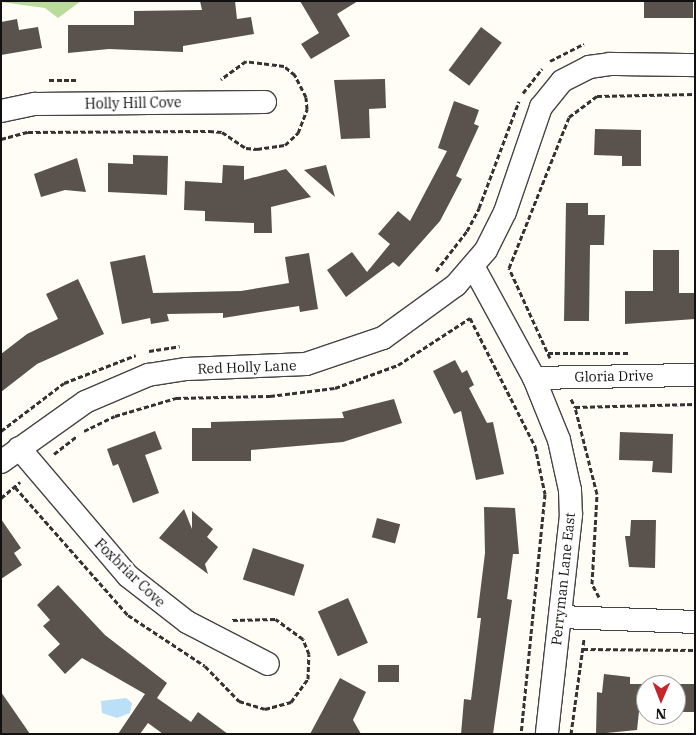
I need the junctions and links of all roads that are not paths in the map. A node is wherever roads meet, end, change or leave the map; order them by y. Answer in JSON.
{"nodes":[{"id":1,"x":695,"y":65,"type":"edge"},
{"id":2,"x":265,"y":102,"type":"dead end"},
{"id":3,"x":1,"y":111,"type":"edge"},
{"id":4,"x":473,"y":266,"type":"junction"},
{"id":5,"x":695,"y":375,"type":"edge"},
{"id":6,"x":534,"y":378,"type":"junction"},
{"id":7,"x":19,"y":448,"type":"junction"},
{"id":8,"x":1,"y":462,"type":"edge"},
{"id":9,"x":560,"y":617,"type":"junction"},
{"id":10,"x":695,"y":622,"type":"edge"},
{"id":11,"x":268,"y":664,"type":"dead end"},
{"id":12,"x":546,"y":734,"type":"edge"}],
"edges":[{"from":1,"to":4,"type":"street","name":"Red Holly Lane"},
{"from":2,"to":3,"type":"street","name":"Holly Hill Cove"},
{"from":4,"to":6,"type":"street","name":"Perryman Lane East"},
{"from":4,"to":7,"type":"street","name":"Red Holly Lane"},
{"from":5,"to":6,"type":"street","name":"Gloria Drive"},
{"from":6,"to":9,"type":"street","name":"Perryman Lane East"},
{"from":7,"to":8,"type":"street","name":"Red Holly Lane"},
{"from":7,"to":11,"type":"street","name":"Foxbriar Cove"},
{"from":9,"to":10,"type":"street"},
{"from":9,"to":12,"type":"street","name":"Perryman Lane East"}]}
